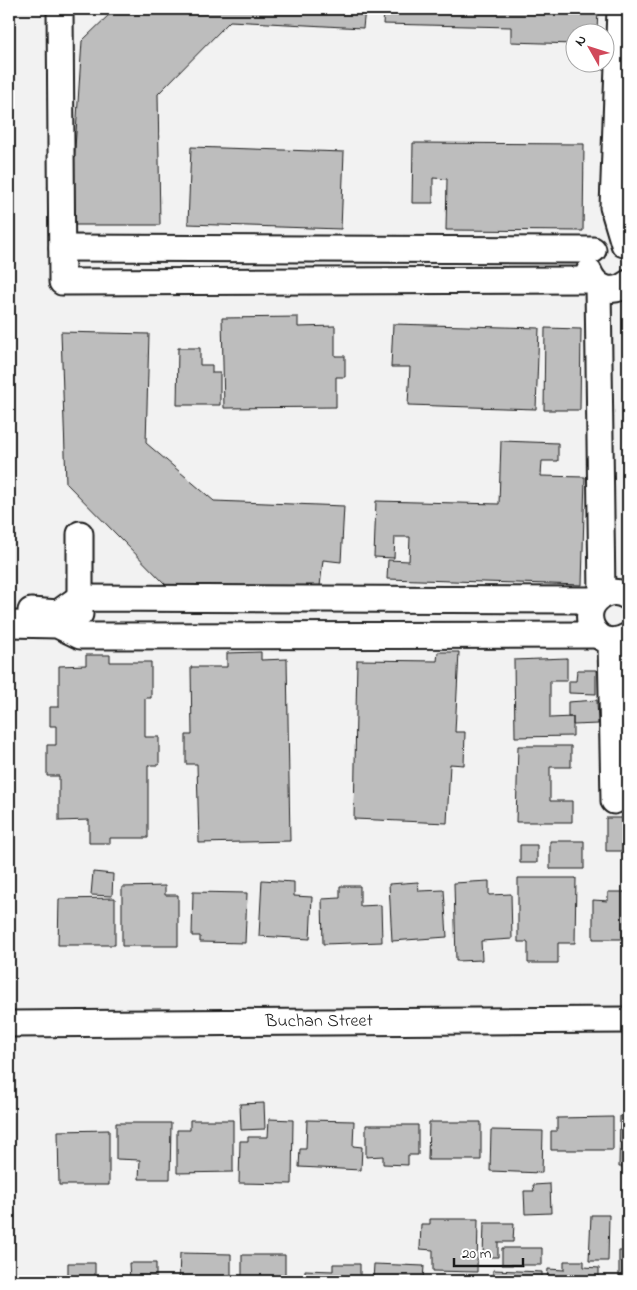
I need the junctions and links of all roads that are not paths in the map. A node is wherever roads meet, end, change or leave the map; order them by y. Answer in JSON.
{"nodes":[{"id":1,"x":60,"y":9,"type":"edge"},
{"id":2,"x":620,"y":9,"type":"edge"},
{"id":3,"x":621,"y":133,"type":"edge"},
{"id":4,"x":611,"y":247,"type":"edge"},
{"id":5,"x":62,"y":248,"type":"junction"},
{"id":6,"x":595,"y":282,"type":"junction"},
{"id":7,"x":628,"y":283,"type":"edge"},
{"id":8,"x":80,"y":534,"type":"dead end"},
{"id":9,"x":628,"y":597,"type":"edge"},
{"id":10,"x":79,"y":598,"type":"junction"},
{"id":11,"x":599,"y":598,"type":"junction"},
{"id":12,"x":9,"y":611,"type":"edge"},
{"id":13,"x":9,"y":624,"type":"edge"},
{"id":14,"x":80,"y":636,"type":"junction"},
{"id":15,"x":612,"y":638,"type":"edge"},
{"id":16,"x":614,"y":801,"type":"dead end"},
{"id":17,"x":628,"y":1020,"type":"edge"},
{"id":18,"x":9,"y":1024,"type":"edge"}],
"edges":[{"from":1,"to":5,"type":"street"},
{"from":2,"to":3,"type":"street"},
{"from":3,"to":4,"type":"street"},
{"from":4,"to":5,"type":"street"},
{"from":4,"to":6,"type":"street"},
{"from":5,"to":6,"type":"street"},
{"from":6,"to":7,"type":"street"},
{"from":6,"to":11,"type":"street"},
{"from":8,"to":10,"type":"street"},
{"from":9,"to":11,"type":"street"},
{"from":10,"to":11,"type":"street"},
{"from":10,"to":12,"type":"street"},
{"from":10,"to":14,"type":"street"},
{"from":11,"to":15,"type":"street"},
{"from":13,"to":14,"type":"street"},
{"from":14,"to":15,"type":"street"},
{"from":15,"to":16,"type":"street"},
{"from":17,"to":18,"type":"street","name":"Buchan Street"}]}
